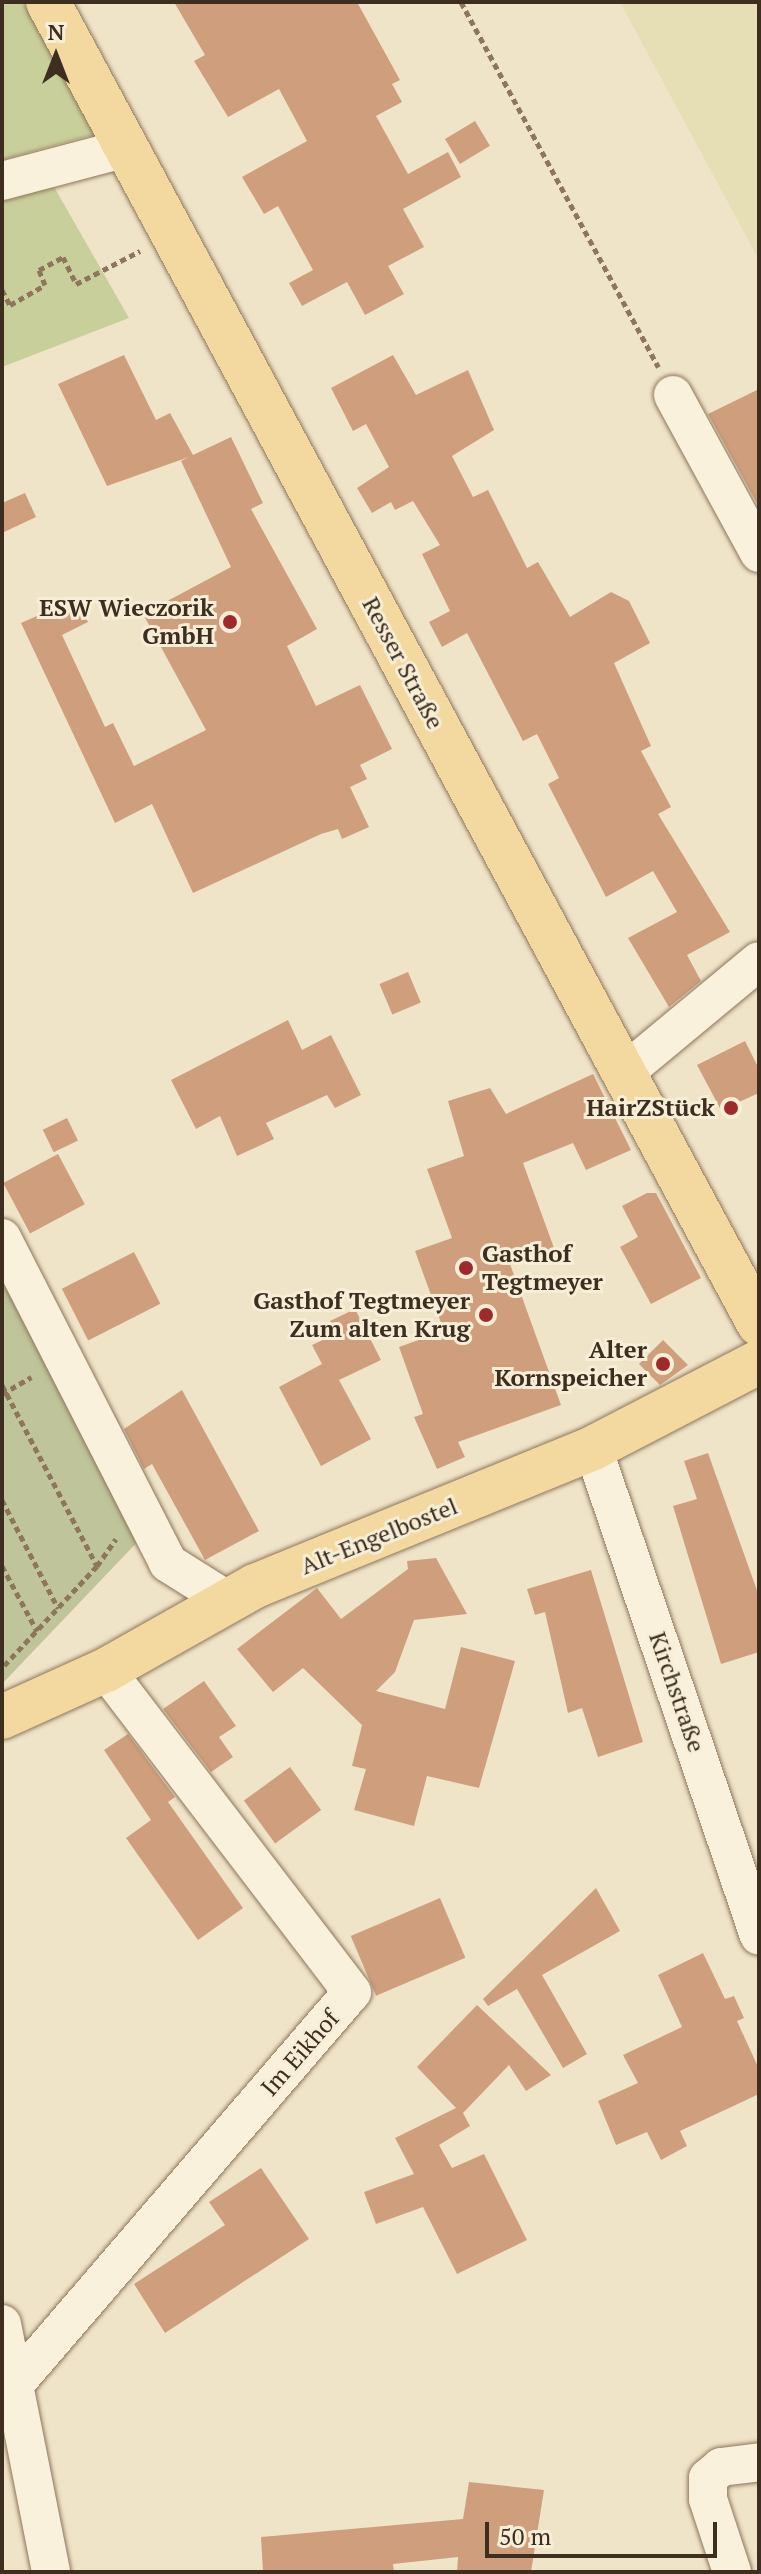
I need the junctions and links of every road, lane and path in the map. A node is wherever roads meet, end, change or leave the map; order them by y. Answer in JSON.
{"nodes":[{"id":1,"x":48,"y":2,"type":"edge"},
{"id":2,"x":461,"y":2,"type":"edge"},
{"id":3,"x":127,"y":148,"type":"junction"},
{"id":4,"x":2,"y":181,"type":"edge"},
{"id":5,"x":173,"y":234,"type":"junction"},
{"id":6,"x":2,"y":290,"type":"edge"},
{"id":7,"x":673,"y":395,"type":"joint"},
{"id":8,"x":759,"y":553,"type":"edge"},
{"id":9,"x":759,"y":961,"type":"edge"},
{"id":10,"x":624,"y":1073,"type":"junction"},
{"id":11,"x":2,"y":1238,"type":"edge"},
{"id":12,"x":759,"y":1324,"type":"edge"},
{"id":13,"x":759,"y":1362,"type":"edge"},
{"id":14,"x":26,"y":1366,"type":"dead end"},
{"id":15,"x":32,"y":1377,"type":"junction"},
{"id":16,"x":2,"y":1385,"type":"edge"},
{"id":17,"x":39,"y":1391,"type":"dead end"},
{"id":18,"x":4,"y":1393,"type":"edge"},
{"id":19,"x":593,"y":1448,"type":"junction"},
{"id":20,"x":2,"y":1500,"type":"edge"},
{"id":21,"x":110,"y":1528,"type":"dead end"},
{"id":22,"x":2,"y":1566,"type":"edge"},
{"id":23,"x":97,"y":1566,"type":"junction"},
{"id":24,"x":227,"y":1600,"type":"junction"},
{"id":25,"x":58,"y":1608,"type":"junction"},
{"id":26,"x":37,"y":1631,"type":"junction"},
{"id":27,"x":2,"y":1668,"type":"edge"},
{"id":28,"x":106,"y":1670,"type":"junction"},
{"id":29,"x":2,"y":1717,"type":"edge"},
{"id":30,"x":759,"y":1936,"type":"edge"},
{"id":31,"x":2,"y":2324,"type":"edge"},
{"id":32,"x":14,"y":2385,"type":"junction"},
{"id":33,"x":759,"y":2462,"type":"edge"},
{"id":34,"x":51,"y":2572,"type":"edge"},
{"id":35,"x":732,"y":2572,"type":"edge"}],
"edges":[{"from":1,"to":3,"type":"main road","name":"Resser Straße"},
{"from":2,"to":7,"type":"path"},
{"from":3,"to":4,"type":"street"},
{"from":3,"to":5,"type":"main road","name":"Resser Straße"},
{"from":5,"to":6,"type":"path"},
{"from":5,"to":10,"type":"main road","name":"Resser Straße"},
{"from":7,"to":8,"type":"street"},
{"from":9,"to":10,"type":"street"},
{"from":10,"to":12,"type":"main road","name":"Resser Straße"},
{"from":11,"to":24,"type":"street"},
{"from":13,"to":19,"type":"main road","name":"Alt-Engelbostel"},
{"from":14,"to":15,"type":"path"},
{"from":15,"to":17,"type":"path"},
{"from":15,"to":18,"type":"path"},
{"from":16,"to":18,"type":"path"},
{"from":18,"to":23,"type":"path"},
{"from":19,"to":24,"type":"main road","name":"Alt-Engelbostel"},
{"from":19,"to":30,"type":"street","name":"Kirchstraße"},
{"from":20,"to":25,"type":"path"},
{"from":21,"to":23,"type":"path"},
{"from":22,"to":26,"type":"path"},
{"from":23,"to":25,"type":"path"},
{"from":24,"to":28,"type":"main road","name":"Alt-Engelbostel"},
{"from":25,"to":26,"type":"path"},
{"from":26,"to":27,"type":"path"},
{"from":28,"to":29,"type":"main road","name":"Alt-Engelbostel"},
{"from":28,"to":32,"type":"street","name":"Im Eikhof"},
{"from":31,"to":32,"type":"street"},
{"from":32,"to":34,"type":"street"},
{"from":33,"to":35,"type":"street"}]}
